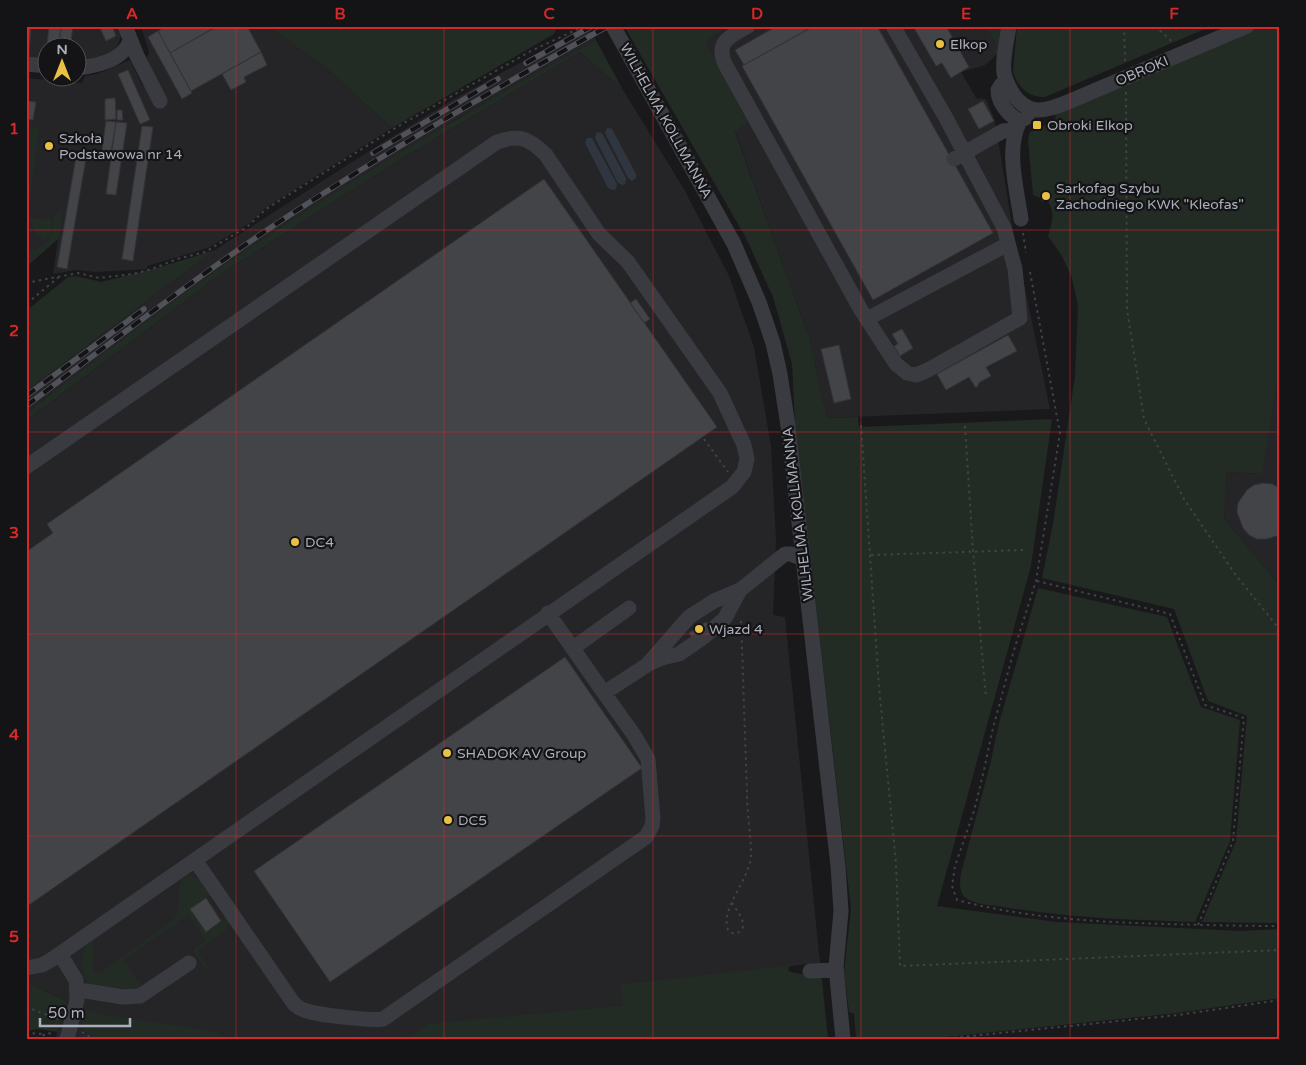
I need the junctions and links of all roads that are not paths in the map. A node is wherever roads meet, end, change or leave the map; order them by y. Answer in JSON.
{"nodes":[{"id":1,"x":748,"y":26,"type":"edge"},
{"id":2,"x":893,"y":26,"type":"edge"},
{"id":3,"x":1009,"y":26,"type":"edge"},
{"id":4,"x":1247,"y":26,"type":"edge"},
{"id":5,"x":616,"y":31,"type":"edge"},
{"id":6,"x":128,"y":33,"type":"edge"},
{"id":7,"x":88,"y":66,"type":"edge"},
{"id":8,"x":1006,"y":82,"type":"junction"},
{"id":9,"x":160,"y":101,"type":"dead end"},
{"id":10,"x":1036,"y":110,"type":"junction"},
{"id":11,"x":1017,"y":126,"type":"junction"},
{"id":12,"x":959,"y":156,"type":"junction"},
{"id":13,"x":1021,"y":219,"type":"road end"},
{"id":14,"x":1008,"y":244,"type":"junction"},
{"id":15,"x":866,"y":319,"type":"junction"},
{"id":16,"x":26,"y":468,"type":"edge"},
{"id":17,"x":803,"y":559,"type":"junction"},
{"id":18,"x":740,"y":590,"type":"junction"},
{"id":19,"x":629,"y":608,"type":"dead end"},
{"id":20,"x":548,"y":613,"type":"junction"},
{"id":21,"x":573,"y":648,"type":"junction"},
{"id":22,"x":647,"y":665,"type":"junction"},
{"id":23,"x":604,"y":693,"type":"junction"},
{"id":24,"x":195,"y":860,"type":"junction"},
{"id":25,"x":60,"y":954,"type":"junction"},
{"id":26,"x":189,"y":964,"type":"dead end"},
{"id":27,"x":26,"y":968,"type":"edge"},
{"id":28,"x":836,"y":970,"type":"junction"},
{"id":29,"x":810,"y":971,"type":"dead end"},
{"id":30,"x":76,"y":992,"type":"junction"},
{"id":31,"x":843,"y":1038,"type":"edge"},
{"id":32,"x":66,"y":1039,"type":"edge"}],
"edges":[{"from":1,"to":15,"type":"street"},
{"from":2,"to":12,"type":"street"},
{"from":3,"to":8,"type":"street"},
{"from":4,"to":10,"type":"street","name":"OBROKI"},
{"from":5,"to":17,"type":"street","name":"WILHELMA KOLLMANNA"},
{"from":6,"to":7,"type":"street"},
{"from":6,"to":9,"type":"street"},
{"from":8,"to":10,"type":"street"},
{"from":8,"to":11,"type":"street"},
{"from":10,"to":11,"type":"street"},
{"from":11,"to":12,"type":"street"},
{"from":11,"to":13,"type":"street"},
{"from":12,"to":14,"type":"street"},
{"from":14,"to":15,"type":"street"},
{"from":14,"to":15,"type":"street"},
{"from":16,"to":20,"type":"street"},
{"from":17,"to":18,"type":"street"},
{"from":17,"to":28,"type":"street","name":"WILHELMA KOLLMANNA"},
{"from":18,"to":22,"type":"street"},
{"from":18,"to":22,"type":"street"},
{"from":19,"to":21,"type":"street"},
{"from":20,"to":21,"type":"street"},
{"from":20,"to":24,"type":"street"},
{"from":21,"to":23,"type":"street"},
{"from":22,"to":23,"type":"street"},
{"from":23,"to":24,"type":"street"},
{"from":24,"to":25,"type":"street"},
{"from":25,"to":27,"type":"street"},
{"from":25,"to":30,"type":"street"},
{"from":26,"to":30,"type":"street"},
{"from":28,"to":29,"type":"street"},
{"from":28,"to":31,"type":"street","name":"WILHELMA KOLLMANNA"},
{"from":30,"to":32,"type":"street"}]}
